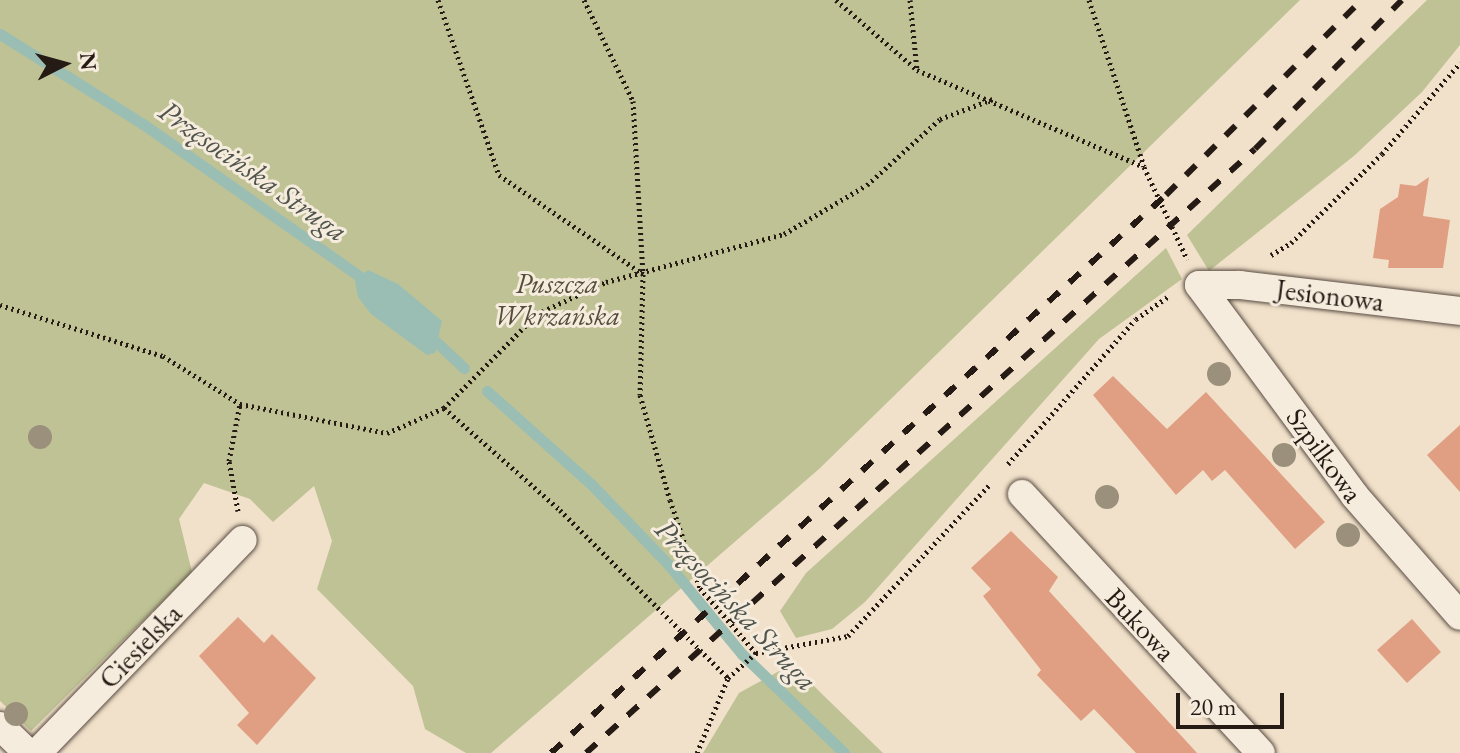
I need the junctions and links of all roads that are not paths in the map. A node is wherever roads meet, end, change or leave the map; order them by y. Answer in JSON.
{"nodes":[{"id":1,"x":1199,"y":285,"type":"joint"},
{"id":2,"x":1460,"y":311,"type":"edge"},
{"id":3,"x":1022,"y":494,"type":"dead end"},
{"id":4,"x":243,"y":540,"type":"road end"},
{"id":5,"x":1460,"y":616,"type":"edge"},
{"id":6,"x":0,"y":726,"type":"edge"},
{"id":7,"x":28,"y":753,"type":"edge"},
{"id":8,"x":37,"y":753,"type":"edge"},
{"id":9,"x":1261,"y":753,"type":"edge"}],
"edges":[{"from":1,"to":2,"type":"street","name":"Jesionowa"},
{"from":1,"to":5,"type":"street","name":"Szpilkowa"},
{"from":3,"to":9,"type":"street","name":"Bukowa"},
{"from":4,"to":8,"type":"street","name":"Ciesielska"},
{"from":6,"to":7,"type":"street"}]}
